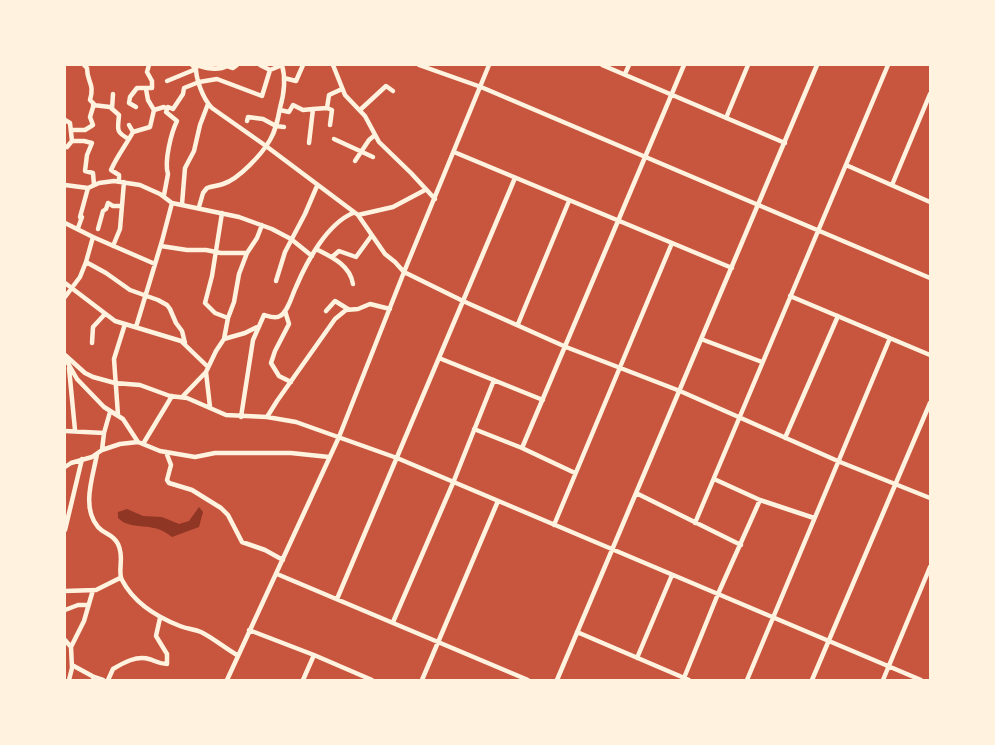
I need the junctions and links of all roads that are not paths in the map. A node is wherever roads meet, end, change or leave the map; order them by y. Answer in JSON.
{"nodes":[{"id":1,"x":84,"y":65,"type":"edge"},
{"id":2,"x":149,"y":65,"type":"edge"},
{"id":3,"x":238,"y":65,"type":"edge"},
{"id":4,"x":260,"y":65,"type":"edge"},
{"id":5,"x":282,"y":65,"type":"edge"},
{"id":6,"x":303,"y":65,"type":"edge"},
{"id":7,"x":333,"y":65,"type":"edge"},
{"id":8,"x":419,"y":65,"type":"edge"},
{"id":9,"x":489,"y":65,"type":"edge"},
{"id":10,"x":602,"y":65,"type":"edge"},
{"id":11,"x":629,"y":65,"type":"edge"},
{"id":12,"x":684,"y":65,"type":"edge"},
{"id":13,"x":748,"y":65,"type":"edge"},
{"id":14,"x":817,"y":65,"type":"edge"},
{"id":15,"x":888,"y":65,"type":"edge"},
{"id":16,"x":195,"y":66,"type":"edge"},
{"id":17,"x":270,"y":70,"type":"junction"},
{"id":18,"x":625,"y":74,"type":"junction"},
{"id":19,"x":284,"y":78,"type":"junction"},
{"id":20,"x":167,"y":81,"type":"dead end"},
{"id":21,"x":199,"y":82,"type":"junction"},
{"id":22,"x":481,"y":88,"type":"junction"},
{"id":23,"x":146,"y":89,"type":"junction"},
{"id":24,"x":342,"y":89,"type":"junction"},
{"id":25,"x":393,"y":91,"type":"dead end"},
{"id":26,"x":113,"y":94,"type":"dead end"},
{"id":27,"x":671,"y":94,"type":"junction"},
{"id":28,"x":930,"y":94,"type":"edge"},
{"id":29,"x":208,"y":104,"type":"junction"},
{"id":30,"x":93,"y":105,"type":"junction"},
{"id":31,"x":136,"y":107,"type":"dead end"},
{"id":32,"x":327,"y":108,"type":"junction"},
{"id":33,"x":112,"y":109,"type":"junction"},
{"id":34,"x":167,"y":109,"type":"junction"},
{"id":35,"x":313,"y":109,"type":"junction"},
{"id":36,"x":154,"y":110,"type":"junction"},
{"id":37,"x":280,"y":110,"type":"junction"},
{"id":38,"x":360,"y":110,"type":"junction"},
{"id":39,"x":726,"y":118,"type":"junction"},
{"id":40,"x":65,"y":120,"type":"edge"},
{"id":41,"x":247,"y":121,"type":"dead end"},
{"id":42,"x":129,"y":125,"type":"dead end"},
{"id":43,"x":330,"y":125,"type":"dead end"},
{"id":44,"x":276,"y":126,"type":"junction"},
{"id":45,"x":284,"y":127,"type":"dead end"},
{"id":46,"x":71,"y":130,"type":"junction"},
{"id":47,"x":133,"y":132,"type":"junction"},
{"id":48,"x":375,"y":135,"type":"junction"},
{"id":49,"x":130,"y":138,"type":"junction"},
{"id":50,"x":334,"y":139,"type":"dead end"},
{"id":51,"x":72,"y":141,"type":"junction"},
{"id":52,"x":309,"y":143,"type":"dead end"},
{"id":53,"x":785,"y":143,"type":"junction"},
{"id":54,"x":266,"y":146,"type":"junction"},
{"id":55,"x":67,"y":147,"type":"dead end"},
{"id":56,"x":362,"y":152,"type":"junction"},
{"id":57,"x":454,"y":152,"type":"junction"},
{"id":58,"x":373,"y":157,"type":"dead end"},
{"id":59,"x":645,"y":158,"type":"junction"},
{"id":60,"x":355,"y":161,"type":"dead end"},
{"id":61,"x":846,"y":165,"type":"junction"},
{"id":62,"x":515,"y":178,"type":"junction"},
{"id":63,"x":122,"y":182,"type":"junction"},
{"id":64,"x":892,"y":185,"type":"junction"},
{"id":65,"x":65,"y":186,"type":"edge"},
{"id":66,"x":317,"y":186,"type":"junction"},
{"id":67,"x":91,"y":187,"type":"junction"},
{"id":68,"x":425,"y":190,"type":"junction"},
{"id":69,"x":164,"y":196,"type":"junction"},
{"id":70,"x":435,"y":199,"type":"junction"},
{"id":71,"x":569,"y":201,"type":"junction"},
{"id":72,"x":930,"y":202,"type":"edge"},
{"id":73,"x":172,"y":203,"type":"junction"},
{"id":74,"x":182,"y":204,"type":"junction"},
{"id":75,"x":758,"y":205,"type":"junction"},
{"id":76,"x":122,"y":206,"type":"junction"},
{"id":77,"x":199,"y":207,"type":"junction"},
{"id":78,"x":222,"y":213,"type":"junction"},
{"id":79,"x":356,"y":214,"type":"junction"},
{"id":80,"x":618,"y":221,"type":"junction"},
{"id":81,"x":65,"y":223,"type":"edge"},
{"id":82,"x":262,"y":225,"type":"junction"},
{"id":83,"x":78,"y":229,"type":"junction"},
{"id":84,"x":97,"y":229,"type":"dead end"},
{"id":85,"x":818,"y":230,"type":"junction"},
{"id":86,"x":372,"y":235,"type":"junction"},
{"id":87,"x":93,"y":237,"type":"junction"},
{"id":88,"x":291,"y":239,"type":"junction"},
{"id":89,"x":672,"y":243,"type":"junction"},
{"id":90,"x":113,"y":246,"type":"junction"},
{"id":91,"x":161,"y":246,"type":"junction"},
{"id":92,"x":316,"y":249,"type":"junction"},
{"id":93,"x":215,"y":252,"type":"junction"},
{"id":94,"x":247,"y":253,"type":"junction"},
{"id":95,"x":312,"y":256,"type":"junction"},
{"id":96,"x":332,"y":257,"type":"junction"},
{"id":97,"x":86,"y":262,"type":"junction"},
{"id":98,"x":155,"y":264,"type":"junction"},
{"id":99,"x":732,"y":268,"type":"junction"},
{"id":100,"x":404,"y":272,"type":"junction"},
{"id":101,"x":930,"y":278,"type":"edge"},
{"id":102,"x":276,"y":281,"type":"dead end"},
{"id":103,"x":65,"y":283,"type":"edge"},
{"id":104,"x":352,"y":284,"type":"dead end"},
{"id":105,"x":72,"y":288,"type":"junction"},
{"id":106,"x":146,"y":296,"type":"junction"},
{"id":107,"x":790,"y":296,"type":"junction"},
{"id":108,"x":65,"y":297,"type":"edge"},
{"id":109,"x":463,"y":301,"type":"junction"},
{"id":110,"x":348,"y":309,"type":"junction"},
{"id":111,"x":390,"y":309,"type":"junction"},
{"id":112,"x":285,"y":310,"type":"junction"},
{"id":113,"x":326,"y":311,"type":"dead end"},
{"id":114,"x":105,"y":314,"type":"junction"},
{"id":115,"x":838,"y":316,"type":"junction"},
{"id":116,"x":228,"y":318,"type":"junction"},
{"id":117,"x":125,"y":324,"type":"junction"},
{"id":118,"x":518,"y":324,"type":"junction"},
{"id":119,"x":136,"y":327,"type":"junction"},
{"id":120,"x":258,"y":327,"type":"junction"},
{"id":121,"x":890,"y":338,"type":"junction"},
{"id":122,"x":224,"y":339,"type":"junction"},
{"id":123,"x":701,"y":339,"type":"junction"},
{"id":124,"x":92,"y":343,"type":"dead end"},
{"id":125,"x":185,"y":343,"type":"junction"},
{"id":126,"x":566,"y":347,"type":"junction"},
{"id":127,"x":930,"y":355,"type":"edge"},
{"id":128,"x":65,"y":356,"type":"edge"},
{"id":129,"x":439,"y":358,"type":"junction"},
{"id":130,"x":762,"y":362,"type":"junction"},
{"id":131,"x":69,"y":368,"type":"junction"},
{"id":132,"x":207,"y":369,"type":"junction"},
{"id":133,"x":620,"y":369,"type":"junction"},
{"id":134,"x":494,"y":380,"type":"junction"},
{"id":135,"x":291,"y":382,"type":"junction"},
{"id":136,"x":115,"y":383,"type":"junction"},
{"id":137,"x":680,"y":391,"type":"junction"},
{"id":138,"x":172,"y":396,"type":"junction"},
{"id":139,"x":182,"y":397,"type":"junction"},
{"id":140,"x":543,"y":400,"type":"junction"},
{"id":141,"x":930,"y":403,"type":"edge"},
{"id":142,"x":211,"y":408,"type":"junction"},
{"id":143,"x":110,"y":412,"type":"junction"},
{"id":144,"x":118,"y":415,"type":"junction"},
{"id":145,"x":241,"y":417,"type":"junction"},
{"id":146,"x":267,"y":417,"type":"junction"},
{"id":147,"x":739,"y":418,"type":"junction"},
{"id":148,"x":474,"y":429,"type":"junction"},
{"id":149,"x":75,"y":430,"type":"junction"},
{"id":150,"x":65,"y":431,"type":"edge"},
{"id":151,"x":104,"y":433,"type":"junction"},
{"id":152,"x":339,"y":437,"type":"junction"},
{"id":153,"x":785,"y":438,"type":"junction"},
{"id":154,"x":141,"y":443,"type":"junction"},
{"id":155,"x":522,"y":448,"type":"junction"},
{"id":156,"x":102,"y":450,"type":"junction"},
{"id":157,"x":166,"y":452,"type":"junction"},
{"id":158,"x":97,"y":454,"type":"junction"},
{"id":159,"x":329,"y":457,"type":"junction"},
{"id":160,"x":397,"y":458,"type":"junction"},
{"id":161,"x":82,"y":459,"type":"junction"},
{"id":162,"x":839,"y":462,"type":"junction"},
{"id":163,"x":65,"y":467,"type":"edge"},
{"id":164,"x":575,"y":473,"type":"junction"},
{"id":165,"x":714,"y":479,"type":"junction"},
{"id":166,"x":453,"y":483,"type":"junction"},
{"id":167,"x":896,"y":483,"type":"junction"},
{"id":168,"x":636,"y":493,"type":"junction"},
{"id":169,"x":930,"y":498,"type":"edge"},
{"id":170,"x":760,"y":500,"type":"junction"},
{"id":171,"x":498,"y":501,"type":"junction"},
{"id":172,"x":814,"y":519,"type":"junction"},
{"id":173,"x":695,"y":523,"type":"junction"},
{"id":174,"x":554,"y":525,"type":"junction"},
{"id":175,"x":65,"y":530,"type":"edge"},
{"id":176,"x":741,"y":545,"type":"junction"},
{"id":177,"x":612,"y":549,"type":"junction"},
{"id":178,"x":283,"y":560,"type":"junction"},
{"id":179,"x":930,"y":567,"type":"edge"},
{"id":180,"x":276,"y":573,"type":"junction"},
{"id":181,"x":672,"y":575,"type":"junction"},
{"id":182,"x":120,"y":578,"type":"junction"},
{"id":183,"x":93,"y":590,"type":"junction"},
{"id":184,"x":65,"y":591,"type":"edge"},
{"id":185,"x":718,"y":594,"type":"junction"},
{"id":186,"x":337,"y":599,"type":"junction"},
{"id":187,"x":88,"y":605,"type":"junction"},
{"id":188,"x":65,"y":610,"type":"edge"},
{"id":189,"x":160,"y":618,"type":"junction"},
{"id":190,"x":774,"y":618,"type":"junction"},
{"id":191,"x":393,"y":622,"type":"junction"},
{"id":192,"x":249,"y":630,"type":"junction"},
{"id":193,"x":577,"y":632,"type":"junction"},
{"id":194,"x":65,"y":640,"type":"edge"},
{"id":195,"x":828,"y":641,"type":"junction"},
{"id":196,"x":438,"y":642,"type":"junction"},
{"id":197,"x":71,"y":647,"type":"junction"},
{"id":198,"x":237,"y":655,"type":"junction"},
{"id":199,"x":314,"y":655,"type":"junction"},
{"id":200,"x":637,"y":658,"type":"junction"},
{"id":201,"x":72,"y":665,"type":"junction"},
{"id":202,"x":889,"y":667,"type":"junction"},
{"id":203,"x":94,"y":679,"type":"edge"},
{"id":204,"x":687,"y":679,"type":"edge"},
{"id":205,"x":69,"y":680,"type":"edge"},
{"id":206,"x":103,"y":680,"type":"edge"},
{"id":207,"x":108,"y":680,"type":"edge"},
{"id":208,"x":227,"y":680,"type":"edge"},
{"id":209,"x":303,"y":680,"type":"edge"},
{"id":210,"x":369,"y":680,"type":"edge"},
{"id":211,"x":422,"y":680,"type":"edge"},
{"id":212,"x":528,"y":680,"type":"edge"},
{"id":213,"x":556,"y":680,"type":"edge"},
{"id":214,"x":747,"y":680,"type":"edge"},
{"id":215,"x":812,"y":680,"type":"edge"},
{"id":216,"x":883,"y":680,"type":"edge"},
{"id":217,"x":921,"y":680,"type":"edge"}],
"edges":[{"from":1,"to":30,"type":"street"},
{"from":2,"to":23,"type":"street"},
{"from":3,"to":16,"type":"street"},
{"from":4,"to":17,"type":"street"},
{"from":5,"to":17,"type":"street"},
{"from":5,"to":19,"type":"street"},
{"from":6,"to":19,"type":"street"},
{"from":7,"to":24,"type":"street"},
{"from":8,"to":22,"type":"street"},
{"from":9,"to":22,"type":"street"},
{"from":10,"to":18,"type":"street"},
{"from":11,"to":18,"type":"street"},
{"from":12,"to":27,"type":"street"},
{"from":13,"to":39,"type":"street"},
{"from":14,"to":53,"type":"street"},
{"from":15,"to":61,"type":"street"},
{"from":16,"to":20,"type":"street"},
{"from":16,"to":21,"type":"street"},
{"from":17,"to":21,"type":"street"},
{"from":18,"to":27,"type":"street"},
{"from":19,"to":37,"type":"street"},
{"from":21,"to":29,"type":"street"},
{"from":21,"to":34,"type":"street"},
{"from":22,"to":57,"type":"street"},
{"from":22,"to":59,"type":"street"},
{"from":23,"to":31,"type":"street"},
{"from":23,"to":36,"type":"street"},
{"from":24,"to":32,"type":"street"},
{"from":24,"to":38,"type":"street"},
{"from":25,"to":38,"type":"street"},
{"from":26,"to":33,"type":"street"},
{"from":27,"to":39,"type":"street"},
{"from":27,"to":59,"type":"street"},
{"from":28,"to":64,"type":"street"},
{"from":29,"to":54,"type":"street"},
{"from":29,"to":74,"type":"street"},
{"from":30,"to":33,"type":"street"},
{"from":30,"to":46,"type":"street"},
{"from":32,"to":35,"type":"street"},
{"from":32,"to":43,"type":"street"},
{"from":33,"to":49,"type":"street"},
{"from":34,"to":36,"type":"street"},
{"from":34,"to":69,"type":"street"},
{"from":35,"to":37,"type":"street"},
{"from":35,"to":52,"type":"street"},
{"from":36,"to":47,"type":"street"},
{"from":37,"to":44,"type":"street"},
{"from":38,"to":48,"type":"street"},
{"from":39,"to":53,"type":"street"},
{"from":40,"to":46,"type":"street"},
{"from":41,"to":44,"type":"street"},
{"from":42,"to":47,"type":"street"},
{"from":44,"to":45,"type":"street"},
{"from":44,"to":54,"type":"street"},
{"from":46,"to":51,"type":"street"},
{"from":47,"to":49,"type":"street"},
{"from":48,"to":56,"type":"street"},
{"from":48,"to":68,"type":"street"},
{"from":49,"to":63,"type":"street"},
{"from":50,"to":56,"type":"street"},
{"from":51,"to":55,"type":"street"},
{"from":51,"to":67,"type":"street"},
{"from":53,"to":75,"type":"street"},
{"from":54,"to":66,"type":"street"},
{"from":54,"to":77,"type":"street"},
{"from":56,"to":58,"type":"street"},
{"from":56,"to":60,"type":"street"},
{"from":57,"to":62,"type":"street"},
{"from":57,"to":70,"type":"street"},
{"from":59,"to":75,"type":"street"},
{"from":59,"to":80,"type":"street"},
{"from":61,"to":64,"type":"street"},
{"from":61,"to":85,"type":"street"},
{"from":62,"to":71,"type":"street"},
{"from":62,"to":109,"type":"street"},
{"from":63,"to":67,"type":"street"},
{"from":63,"to":69,"type":"street"},
{"from":63,"to":76,"type":"street"},
{"from":64,"to":72,"type":"street"},
{"from":65,"to":67,"type":"street"},
{"from":66,"to":79,"type":"street"},
{"from":66,"to":88,"type":"street"},
{"from":67,"to":83,"type":"street"},
{"from":68,"to":70,"type":"street"},
{"from":68,"to":79,"type":"street"},
{"from":69,"to":73,"type":"street"},
{"from":70,"to":100,"type":"street"},
{"from":71,"to":80,"type":"street"},
{"from":71,"to":118,"type":"street"},
{"from":73,"to":74,"type":"street"},
{"from":73,"to":91,"type":"street"},
{"from":74,"to":77,"type":"street"},
{"from":75,"to":85,"type":"street"},
{"from":75,"to":99,"type":"street"},
{"from":76,"to":84,"type":"street"},
{"from":76,"to":90,"type":"street"},
{"from":77,"to":78,"type":"street"},
{"from":78,"to":82,"type":"street"},
{"from":78,"to":93,"type":"street"},
{"from":79,"to":86,"type":"street"},
{"from":79,"to":92,"type":"street"},
{"from":80,"to":89,"type":"street"},
{"from":80,"to":126,"type":"street"},
{"from":81,"to":83,"type":"street"},
{"from":82,"to":88,"type":"street"},
{"from":82,"to":94,"type":"street"},
{"from":83,"to":87,"type":"street"},
{"from":85,"to":101,"type":"street"},
{"from":85,"to":107,"type":"street"},
{"from":86,"to":96,"type":"street"},
{"from":86,"to":100,"type":"street"},
{"from":87,"to":90,"type":"street"},
{"from":87,"to":97,"type":"street"},
{"from":88,"to":95,"type":"street"},
{"from":88,"to":102,"type":"street"},
{"from":89,"to":99,"type":"street"},
{"from":89,"to":133,"type":"street"},
{"from":90,"to":98,"type":"street"},
{"from":91,"to":93,"type":"street"},
{"from":91,"to":98,"type":"street"},
{"from":92,"to":95,"type":"street"},
{"from":92,"to":96,"type":"street"},
{"from":93,"to":94,"type":"street"},
{"from":93,"to":116,"type":"street"},
{"from":94,"to":116,"type":"street"},
{"from":95,"to":112,"type":"street"},
{"from":96,"to":104,"type":"street"},
{"from":97,"to":105,"type":"street"},
{"from":97,"to":106,"type":"street"},
{"from":98,"to":106,"type":"street"},
{"from":99,"to":123,"type":"street"},
{"from":100,"to":109,"type":"street"},
{"from":100,"to":111,"type":"street"},
{"from":103,"to":105,"type":"street"},
{"from":105,"to":108,"type":"street"},
{"from":105,"to":114,"type":"street"},
{"from":106,"to":119,"type":"street"},
{"from":106,"to":125,"type":"street"},
{"from":107,"to":115,"type":"street"},
{"from":107,"to":130,"type":"street"},
{"from":109,"to":118,"type":"street"},
{"from":109,"to":129,"type":"street"},
{"from":110,"to":111,"type":"street"},
{"from":110,"to":113,"type":"street"},
{"from":110,"to":135,"type":"street"},
{"from":111,"to":152,"type":"street"},
{"from":112,"to":120,"type":"street"},
{"from":112,"to":135,"type":"street"},
{"from":114,"to":117,"type":"street"},
{"from":114,"to":124,"type":"street"},
{"from":115,"to":121,"type":"street"},
{"from":115,"to":153,"type":"street"},
{"from":116,"to":122,"type":"street"},
{"from":117,"to":119,"type":"street"},
{"from":117,"to":136,"type":"street"},
{"from":118,"to":126,"type":"street"},
{"from":119,"to":125,"type":"street"},
{"from":120,"to":122,"type":"street"},
{"from":120,"to":145,"type":"street"},
{"from":121,"to":127,"type":"street"},
{"from":121,"to":162,"type":"street"},
{"from":122,"to":132,"type":"street"},
{"from":123,"to":130,"type":"street"},
{"from":123,"to":137,"type":"street"},
{"from":125,"to":132,"type":"street"},
{"from":126,"to":133,"type":"street"},
{"from":126,"to":140,"type":"street"},
{"from":128,"to":131,"type":"street"},
{"from":128,"to":136,"type":"street"},
{"from":129,"to":134,"type":"street"},
{"from":129,"to":160,"type":"street"},
{"from":130,"to":147,"type":"street"},
{"from":131,"to":143,"type":"street"},
{"from":131,"to":149,"type":"street"},
{"from":132,"to":139,"type":"street"},
{"from":132,"to":142,"type":"street"},
{"from":133,"to":137,"type":"street"},
{"from":133,"to":164,"type":"street"},
{"from":134,"to":140,"type":"street"},
{"from":134,"to":148,"type":"street"},
{"from":135,"to":146,"type":"street"},
{"from":136,"to":138,"type":"street"},
{"from":136,"to":144,"type":"street"},
{"from":137,"to":147,"type":"street"},
{"from":137,"to":168,"type":"street"},
{"from":138,"to":139,"type":"street"},
{"from":138,"to":154,"type":"street"},
{"from":139,"to":142,"type":"street"},
{"from":140,"to":155,"type":"street"},
{"from":141,"to":167,"type":"street"},
{"from":142,"to":145,"type":"street"},
{"from":143,"to":144,"type":"street"},
{"from":143,"to":151,"type":"street"},
{"from":144,"to":154,"type":"street"},
{"from":145,"to":146,"type":"street"},
{"from":146,"to":152,"type":"street"},
{"from":147,"to":153,"type":"street"},
{"from":147,"to":165,"type":"street"},
{"from":148,"to":155,"type":"street"},
{"from":148,"to":166,"type":"street"},
{"from":149,"to":150,"type":"street"},
{"from":149,"to":151,"type":"street"},
{"from":151,"to":156,"type":"street"},
{"from":152,"to":159,"type":"street"},
{"from":152,"to":160,"type":"street"},
{"from":153,"to":162,"type":"street"},
{"from":154,"to":156,"type":"street"},
{"from":154,"to":157,"type":"street"},
{"from":155,"to":164,"type":"street"},
{"from":156,"to":158,"type":"street"},
{"from":157,"to":159,"type":"street"},
{"from":157,"to":178,"type":"street"},
{"from":158,"to":161,"type":"street"},
{"from":158,"to":182,"type":"street"},
{"from":159,"to":178,"type":"street"},
{"from":160,"to":166,"type":"street"},
{"from":160,"to":186,"type":"street"},
{"from":161,"to":163,"type":"street"},
{"from":161,"to":175,"type":"street"},
{"from":162,"to":167,"type":"street"},
{"from":162,"to":172,"type":"street"},
{"from":164,"to":174,"type":"street"},
{"from":165,"to":170,"type":"street"},
{"from":165,"to":173,"type":"street"},
{"from":166,"to":171,"type":"street"},
{"from":166,"to":191,"type":"street"},
{"from":167,"to":169,"type":"street"},
{"from":167,"to":195,"type":"street"},
{"from":168,"to":173,"type":"street"},
{"from":168,"to":177,"type":"street"},
{"from":170,"to":172,"type":"street"},
{"from":170,"to":176,"type":"street"},
{"from":171,"to":174,"type":"street"},
{"from":171,"to":196,"type":"street"},
{"from":172,"to":190,"type":"street"},
{"from":173,"to":176,"type":"street"},
{"from":174,"to":177,"type":"street"},
{"from":176,"to":185,"type":"street"},
{"from":177,"to":181,"type":"street"},
{"from":177,"to":193,"type":"street"},
{"from":178,"to":180,"type":"street"},
{"from":179,"to":202,"type":"street"},
{"from":180,"to":186,"type":"street"},
{"from":180,"to":192,"type":"street"},
{"from":181,"to":185,"type":"street"},
{"from":181,"to":200,"type":"street"},
{"from":182,"to":183,"type":"street"},
{"from":182,"to":189,"type":"street"},
{"from":183,"to":184,"type":"street"},
{"from":183,"to":187,"type":"street"},
{"from":185,"to":190,"type":"street"},
{"from":185,"to":204,"type":"street"},
{"from":186,"to":191,"type":"street"},
{"from":187,"to":188,"type":"street"},
{"from":187,"to":197,"type":"street"},
{"from":189,"to":198,"type":"street"},
{"from":189,"to":207,"type":"street"},
{"from":190,"to":195,"type":"street"},
{"from":190,"to":214,"type":"street"},
{"from":191,"to":196,"type":"street"},
{"from":192,"to":198,"type":"street"},
{"from":192,"to":199,"type":"street"},
{"from":193,"to":200,"type":"street"},
{"from":193,"to":213,"type":"street"},
{"from":194,"to":197,"type":"street"},
{"from":195,"to":202,"type":"street"},
{"from":195,"to":215,"type":"street"},
{"from":196,"to":211,"type":"street"},
{"from":196,"to":212,"type":"street"},
{"from":197,"to":201,"type":"street"},
{"from":198,"to":208,"type":"street"},
{"from":199,"to":209,"type":"street"},
{"from":199,"to":210,"type":"street"},
{"from":200,"to":204,"type":"street"},
{"from":201,"to":203,"type":"street"},
{"from":201,"to":205,"type":"street"},
{"from":202,"to":216,"type":"street"},
{"from":202,"to":217,"type":"street"},
{"from":203,"to":206,"type":"street"}]}
